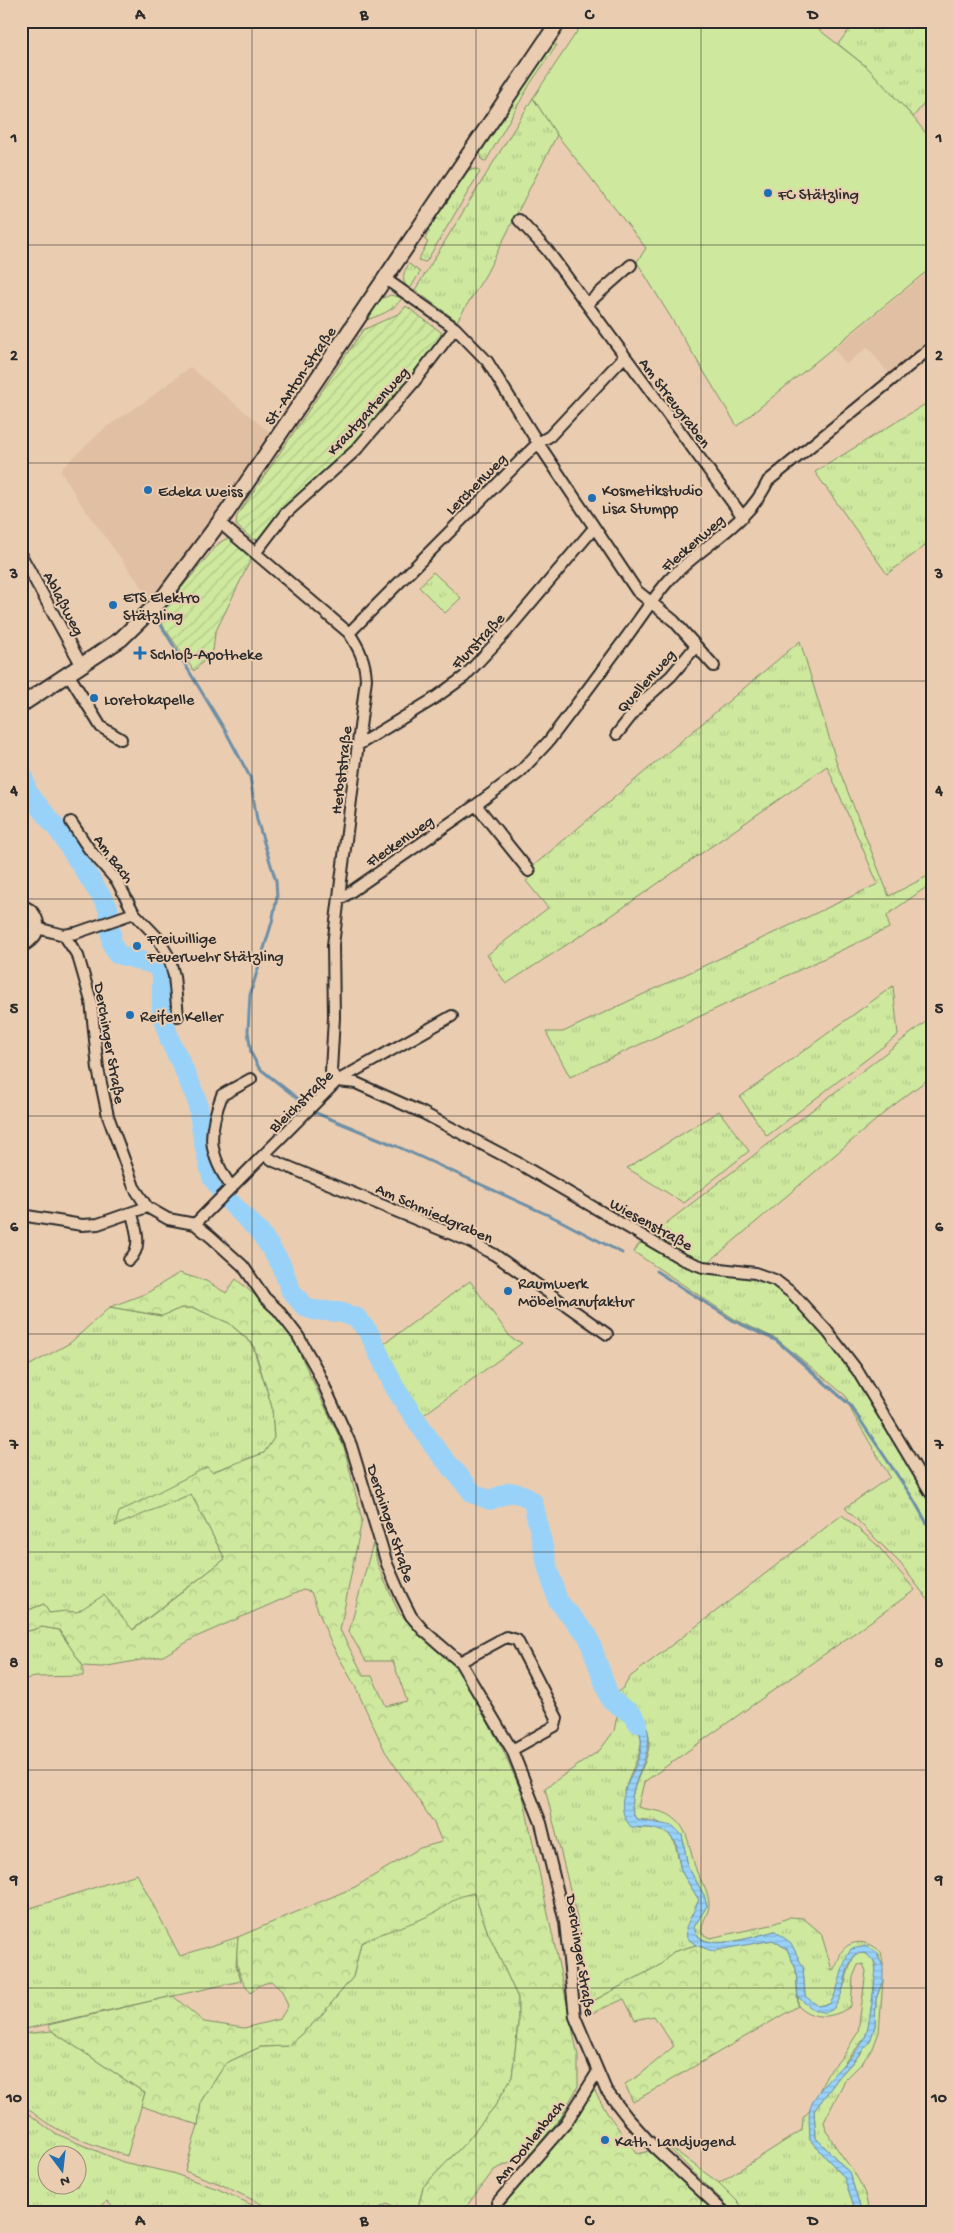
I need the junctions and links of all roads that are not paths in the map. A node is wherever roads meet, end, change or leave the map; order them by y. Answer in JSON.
{"nodes":[{"id":1,"x":559,"y":21,"type":"edge"},
{"id":2,"x":519,"y":220,"type":"dead end"},
{"id":3,"x":631,"y":265,"type":"dead end"},
{"id":4,"x":384,"y":278,"type":"junction"},
{"id":5,"x":587,"y":304,"type":"junction"},
{"id":6,"x":455,"y":328,"type":"junction"},
{"id":7,"x":932,"y":347,"type":"edge"},
{"id":8,"x":624,"y":357,"type":"junction"},
{"id":9,"x":538,"y":443,"type":"junction"},
{"id":10,"x":743,"y":517,"type":"junction"},
{"id":11,"x":220,"y":523,"type":"junction"},
{"id":12,"x":594,"y":528,"type":"junction"},
{"id":13,"x":256,"y":552,"type":"junction"},
{"id":14,"x":21,"y":555,"type":"edge"},
{"id":15,"x":652,"y":603,"type":"junction"},
{"id":16,"x":349,"y":633,"type":"junction"},
{"id":17,"x":696,"y":646,"type":"junction"},
{"id":18,"x":82,"y":666,"type":"junction"},
{"id":19,"x":714,"y":666,"type":"dead end"},
{"id":20,"x":69,"y":676,"type":"junction"},
{"id":21,"x":21,"y":706,"type":"edge"},
{"id":22,"x":617,"y":734,"type":"dead end"},
{"id":23,"x":121,"y":739,"type":"dead end"},
{"id":24,"x":358,"y":745,"type":"junction"},
{"id":25,"x":476,"y":805,"type":"junction"},
{"id":26,"x":71,"y":822,"type":"dead end"},
{"id":27,"x":529,"y":871,"type":"dead end"},
{"id":28,"x":339,"y":900,"type":"junction"},
{"id":29,"x":21,"y":908,"type":"edge"},
{"id":30,"x":134,"y":913,"type":"junction"},
{"id":31,"x":36,"y":928,"type":"junction"},
{"id":32,"x":64,"y":935,"type":"junction"},
{"id":33,"x":21,"y":945,"type":"edge"},
{"id":34,"x":178,"y":1016,"type":"dead end"},
{"id":35,"x":452,"y":1016,"type":"dead end"},
{"id":36,"x":251,"y":1079,"type":"dead end"},
{"id":37,"x":337,"y":1081,"type":"junction"},
{"id":38,"x":265,"y":1155,"type":"junction"},
{"id":39,"x":231,"y":1189,"type":"junction"},
{"id":40,"x":147,"y":1207,"type":"junction"},
{"id":41,"x":132,"y":1214,"type":"junction"},
{"id":42,"x":21,"y":1216,"type":"edge"},
{"id":43,"x":196,"y":1224,"type":"junction"},
{"id":44,"x":129,"y":1260,"type":"dead end"},
{"id":45,"x":607,"y":1334,"type":"dead end"},
{"id":46,"x":932,"y":1495,"type":"edge"},
{"id":47,"x":460,"y":1662,"type":"junction"},
{"id":48,"x":512,"y":1750,"type":"junction"},
{"id":49,"x":597,"y":2072,"type":"junction"},
{"id":50,"x":497,"y":2203,"type":"dead end"},
{"id":51,"x":724,"y":2212,"type":"edge"}],
"edges":[{"from":1,"to":4,"type":"street","name":"St.-Anton-Straße"},
{"from":2,"to":5,"type":"street","name":"Am Streugraben"},
{"from":3,"to":5,"type":"street"},
{"from":4,"to":6,"type":"street","name":"Quellenweg"},
{"from":4,"to":11,"type":"street","name":"St.-Anton-Straße"},
{"from":5,"to":8,"type":"street","name":"Am Streugraben"},
{"from":6,"to":9,"type":"street","name":"Quellenweg"},
{"from":6,"to":13,"type":"street","name":"Krautgartenweg"},
{"from":7,"to":10,"type":"street","name":"Fleckenweg"},
{"from":8,"to":9,"type":"street","name":"Lerchenweg"},
{"from":8,"to":10,"type":"street","name":"Am Streugraben"},
{"from":9,"to":12,"type":"street","name":"Quellenweg"},
{"from":9,"to":16,"type":"street","name":"Lerchenweg"},
{"from":10,"to":15,"type":"street","name":"Fleckenweg"},
{"from":11,"to":13,"type":"street","name":"Herbststraße"},
{"from":11,"to":18,"type":"street","name":"St.-Anton-Straße"},
{"from":12,"to":15,"type":"street","name":"Quellenweg"},
{"from":12,"to":24,"type":"street","name":"Flurstraße"},
{"from":13,"to":16,"type":"street","name":"Herbststraße"},
{"from":14,"to":18,"type":"street","name":"Ablaßweg"},
{"from":15,"to":17,"type":"street","name":"Quellenweg"},
{"from":15,"to":25,"type":"street","name":"Fleckenweg"},
{"from":16,"to":24,"type":"street","name":"Herbststraße"},
{"from":17,"to":19,"type":"street","name":"Quellenweg"},
{"from":17,"to":22,"type":"street","name":"Quellenweg"},
{"from":18,"to":20,"type":"street","name":"St.-Anton-Straße"},
{"from":20,"to":21,"type":"street","name":"St.-Anton-Straße"},
{"from":20,"to":23,"type":"street"},
{"from":24,"to":28,"type":"street","name":"Herbststraße"},
{"from":25,"to":27,"type":"street"},
{"from":25,"to":28,"type":"street","name":"Fleckenweg"},
{"from":26,"to":30,"type":"street","name":"Am Bach"},
{"from":28,"to":37,"type":"street","name":"Herbststraße"},
{"from":29,"to":31,"type":"street"},
{"from":30,"to":32,"type":"street"},
{"from":30,"to":34,"type":"street","name":"Am Bach"},
{"from":31,"to":32,"type":"street"},
{"from":31,"to":33,"type":"street"},
{"from":32,"to":40,"type":"street","name":"Derchinger Straße"},
{"from":35,"to":37,"type":"street","name":"Bleichstraße"},
{"from":36,"to":39,"type":"street"},
{"from":37,"to":38,"type":"street","name":"Bleichstraße"},
{"from":37,"to":46,"type":"street","name":"Wiesenstraße"},
{"from":38,"to":39,"type":"street","name":"Bleichstraße"},
{"from":38,"to":45,"type":"street","name":"Am Schmiedgraben"},
{"from":39,"to":43,"type":"street","name":"Bleichstraße"},
{"from":40,"to":41,"type":"street"},
{"from":40,"to":43,"type":"street","name":"Derchinger Straße"},
{"from":41,"to":42,"type":"street"},
{"from":41,"to":44,"type":"street"},
{"from":43,"to":47,"type":"street","name":"Derchinger Straße"},
{"from":47,"to":48,"type":"street","name":"Derchinger Straße"},
{"from":47,"to":48,"type":"street"},
{"from":48,"to":49,"type":"street","name":"Derchinger Straße"},
{"from":49,"to":50,"type":"street","name":"Am Dohlenbach"},
{"from":49,"to":51,"type":"street","name":"Derchinger Straße"}]}
